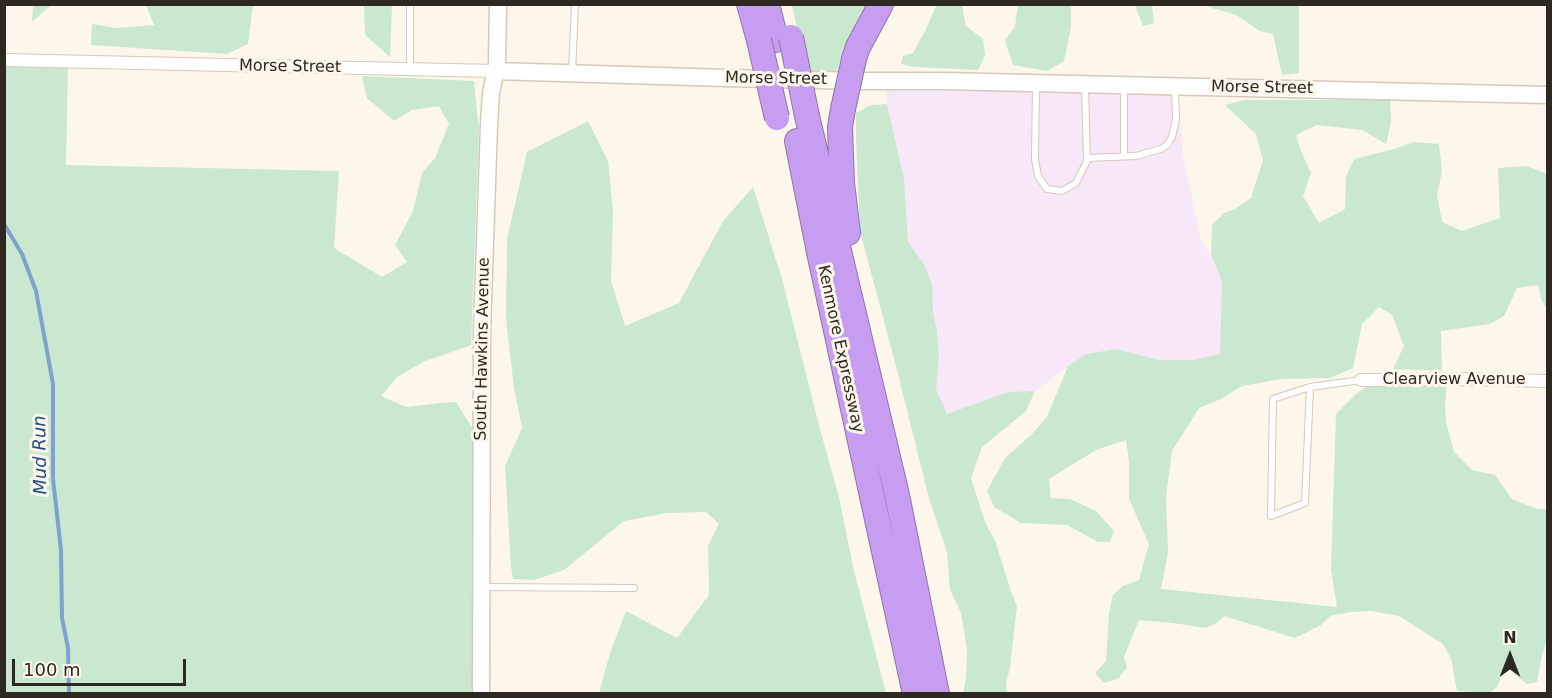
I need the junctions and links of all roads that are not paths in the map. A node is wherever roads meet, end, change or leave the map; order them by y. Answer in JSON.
{"nodes":[{"id":1,"x":410,"y":4,"type":"edge"},
{"id":2,"x":498,"y":4,"type":"edge"},
{"id":3,"x":575,"y":4,"type":"edge"},
{"id":4,"x":749,"y":4,"type":"edge"},
{"id":5,"x":767,"y":4,"type":"edge"},
{"id":6,"x":783,"y":4,"type":"edge"},
{"id":7,"x":881,"y":4,"type":"edge"},
{"id":8,"x":775,"y":39,"type":"junction"},
{"id":9,"x":4,"y":60,"type":"edge"},
{"id":10,"x":410,"y":69,"type":"junction"},
{"id":11,"x":495,"y":71,"type":"junction"},
{"id":12,"x":572,"y":74,"type":"junction"},
{"id":13,"x":1036,"y":83,"type":"junction"},
{"id":14,"x":1085,"y":84,"type":"junction"},
{"id":15,"x":1124,"y":85,"type":"junction"},
{"id":16,"x":1175,"y":86,"type":"junction"},
{"id":17,"x":1548,"y":95,"type":"edge"},
{"id":18,"x":792,"y":117,"type":"junction"},
{"id":19,"x":1124,"y":156,"type":"junction"},
{"id":20,"x":1087,"y":158,"type":"junction"},
{"id":21,"x":862,"y":348,"type":"junction"},
{"id":22,"x":1361,"y":380,"type":"joint"},
{"id":23,"x":1548,"y":381,"type":"edge"},
{"id":24,"x":1310,"y":387,"type":"junction"},
{"id":25,"x":482,"y":587,"type":"junction"},
{"id":26,"x":634,"y":588,"type":"dead end"},
{"id":27,"x":481,"y":693,"type":"edge"},
{"id":28,"x":915,"y":693,"type":"edge"},
{"id":29,"x":937,"y":693,"type":"edge"}],
"edges":[{"from":1,"to":10,"type":"lane"},
{"from":2,"to":11,"type":"street","name":"South Hawkins Avenue"},
{"from":3,"to":12,"type":"lane"},
{"from":4,"to":8,"type":"highway"},
{"from":5,"to":8,"type":"highway"},
{"from":6,"to":8,"type":"highway"},
{"from":7,"to":21,"type":"highway","bridge":true},
{"from":8,"to":18,"type":"highway","bridge":true},
{"from":8,"to":18,"type":"highway","bridge":true},
{"from":9,"to":10,"type":"street","name":"Morse Street"},
{"from":10,"to":11,"type":"street","name":"Morse Street"},
{"from":11,"to":12,"type":"street","name":"Morse Street"},
{"from":11,"to":25,"type":"street","name":"South Hawkins Avenue"},
{"from":12,"to":13,"type":"street","name":"Morse Street"},
{"from":13,"to":14,"type":"street","name":"Morse Street"},
{"from":13,"to":20,"type":"lane"},
{"from":14,"to":15,"type":"street","name":"Morse Street"},
{"from":14,"to":20,"type":"lane"},
{"from":15,"to":16,"type":"street","name":"Morse Street"},
{"from":15,"to":19,"type":"lane"},
{"from":16,"to":17,"type":"street","name":"Morse Street"},
{"from":16,"to":19,"type":"lane"},
{"from":18,"to":21,"type":"highway"},
{"from":18,"to":28,"type":"highway","name":"Kenmore Expressway"},
{"from":19,"to":20,"type":"lane"},
{"from":21,"to":29,"type":"highway","name":"Kenmore Expressway"},
{"from":22,"to":23,"type":"street","name":"Clearview Avenue"},
{"from":22,"to":24,"type":"lane"},
{"from":24,"to":24,"type":"lane"},
{"from":25,"to":26,"type":"lane"},
{"from":25,"to":27,"type":"street","name":"South Hawkins Avenue"}]}
